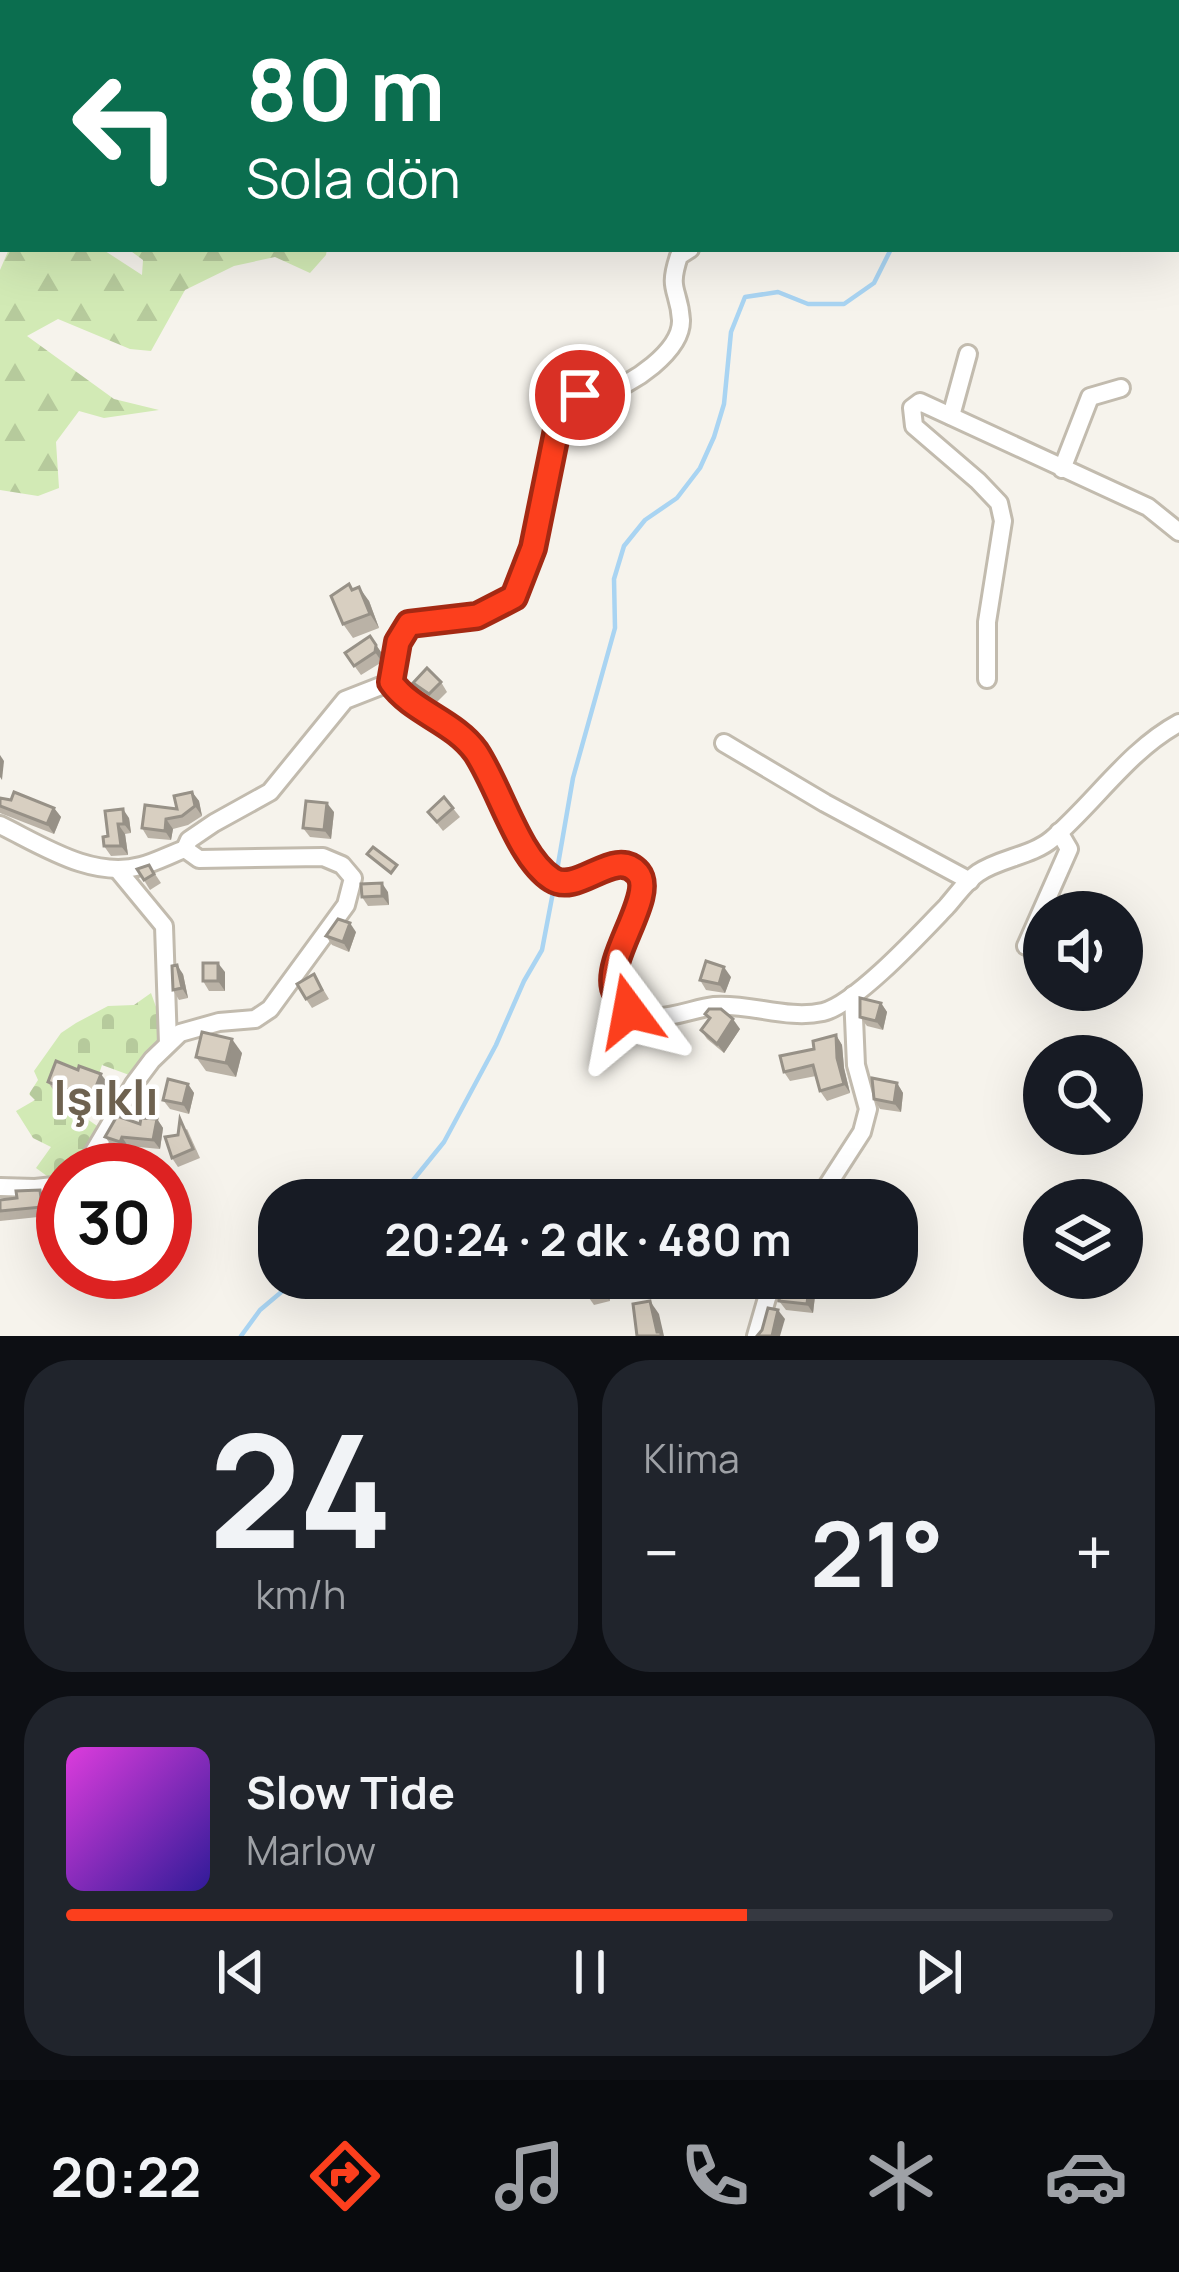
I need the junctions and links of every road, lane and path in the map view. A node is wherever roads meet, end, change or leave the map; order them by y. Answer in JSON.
{"nodes":[{"id":1,"x":685,"y":252,"type":"edge"},
{"id":2,"x":968,"y":354,"type":"dead end"},
{"id":3,"x":1120,"y":388,"type":"dead end"},
{"id":4,"x":951,"y":416,"type":"junction"},
{"id":5,"x":1062,"y":469,"type":"junction"},
{"id":6,"x":1179,"y":532,"type":"edge"},
{"id":7,"x":986,"y":679,"type":"dead end"},
{"id":8,"x":391,"y":682,"type":"junction"},
{"id":9,"x":1179,"y":723,"type":"edge"},
{"id":10,"x":724,"y":743,"type":"dead end"},
{"id":11,"x":0,"y":826,"type":"edge"},
{"id":12,"x":1060,"y":832,"type":"junction"},
{"id":13,"x":185,"y":849,"type":"junction"},
{"id":14,"x":117,"y":869,"type":"junction"},
{"id":15,"x":970,"y":881,"type":"junction"},
{"id":16,"x":1051,"y":891,"type":"edge"},
{"id":17,"x":853,"y":995,"type":"junction"},
{"id":18,"x":168,"y":1044,"type":"junction"},
{"id":19,"x":99,"y":1143,"type":"edge"},
{"id":20,"x":832,"y":1179,"type":"edge"},
{"id":21,"x":0,"y":1187,"type":"edge"},
{"id":22,"x":36,"y":1188,"type":"edge"},
{"id":23,"x":766,"y":1299,"type":"edge"},
{"id":24,"x":756,"y":1336,"type":"edge"}],
"edges":[{"from":1,"to":8,"type":"street"},
{"from":2,"to":4,"type":"street"},
{"from":3,"to":5,"type":"street"},
{"from":4,"to":5,"type":"street"},
{"from":4,"to":7,"type":"street"},
{"from":5,"to":6,"type":"street"},
{"from":8,"to":13,"type":"street"},
{"from":8,"to":17,"type":"street"},
{"from":9,"to":12,"type":"street"},
{"from":10,"to":15,"type":"street"},
{"from":11,"to":14,"type":"street"},
{"from":12,"to":15,"type":"street"},
{"from":12,"to":16,"type":"street"},
{"from":13,"to":14,"type":"street"},
{"from":13,"to":18,"type":"street"},
{"from":14,"to":18,"type":"street"},
{"from":15,"to":17,"type":"street"},
{"from":17,"to":20,"type":"street"},
{"from":18,"to":19,"type":"street"},
{"from":21,"to":22,"type":"street"},
{"from":23,"to":24,"type":"street"}]}
